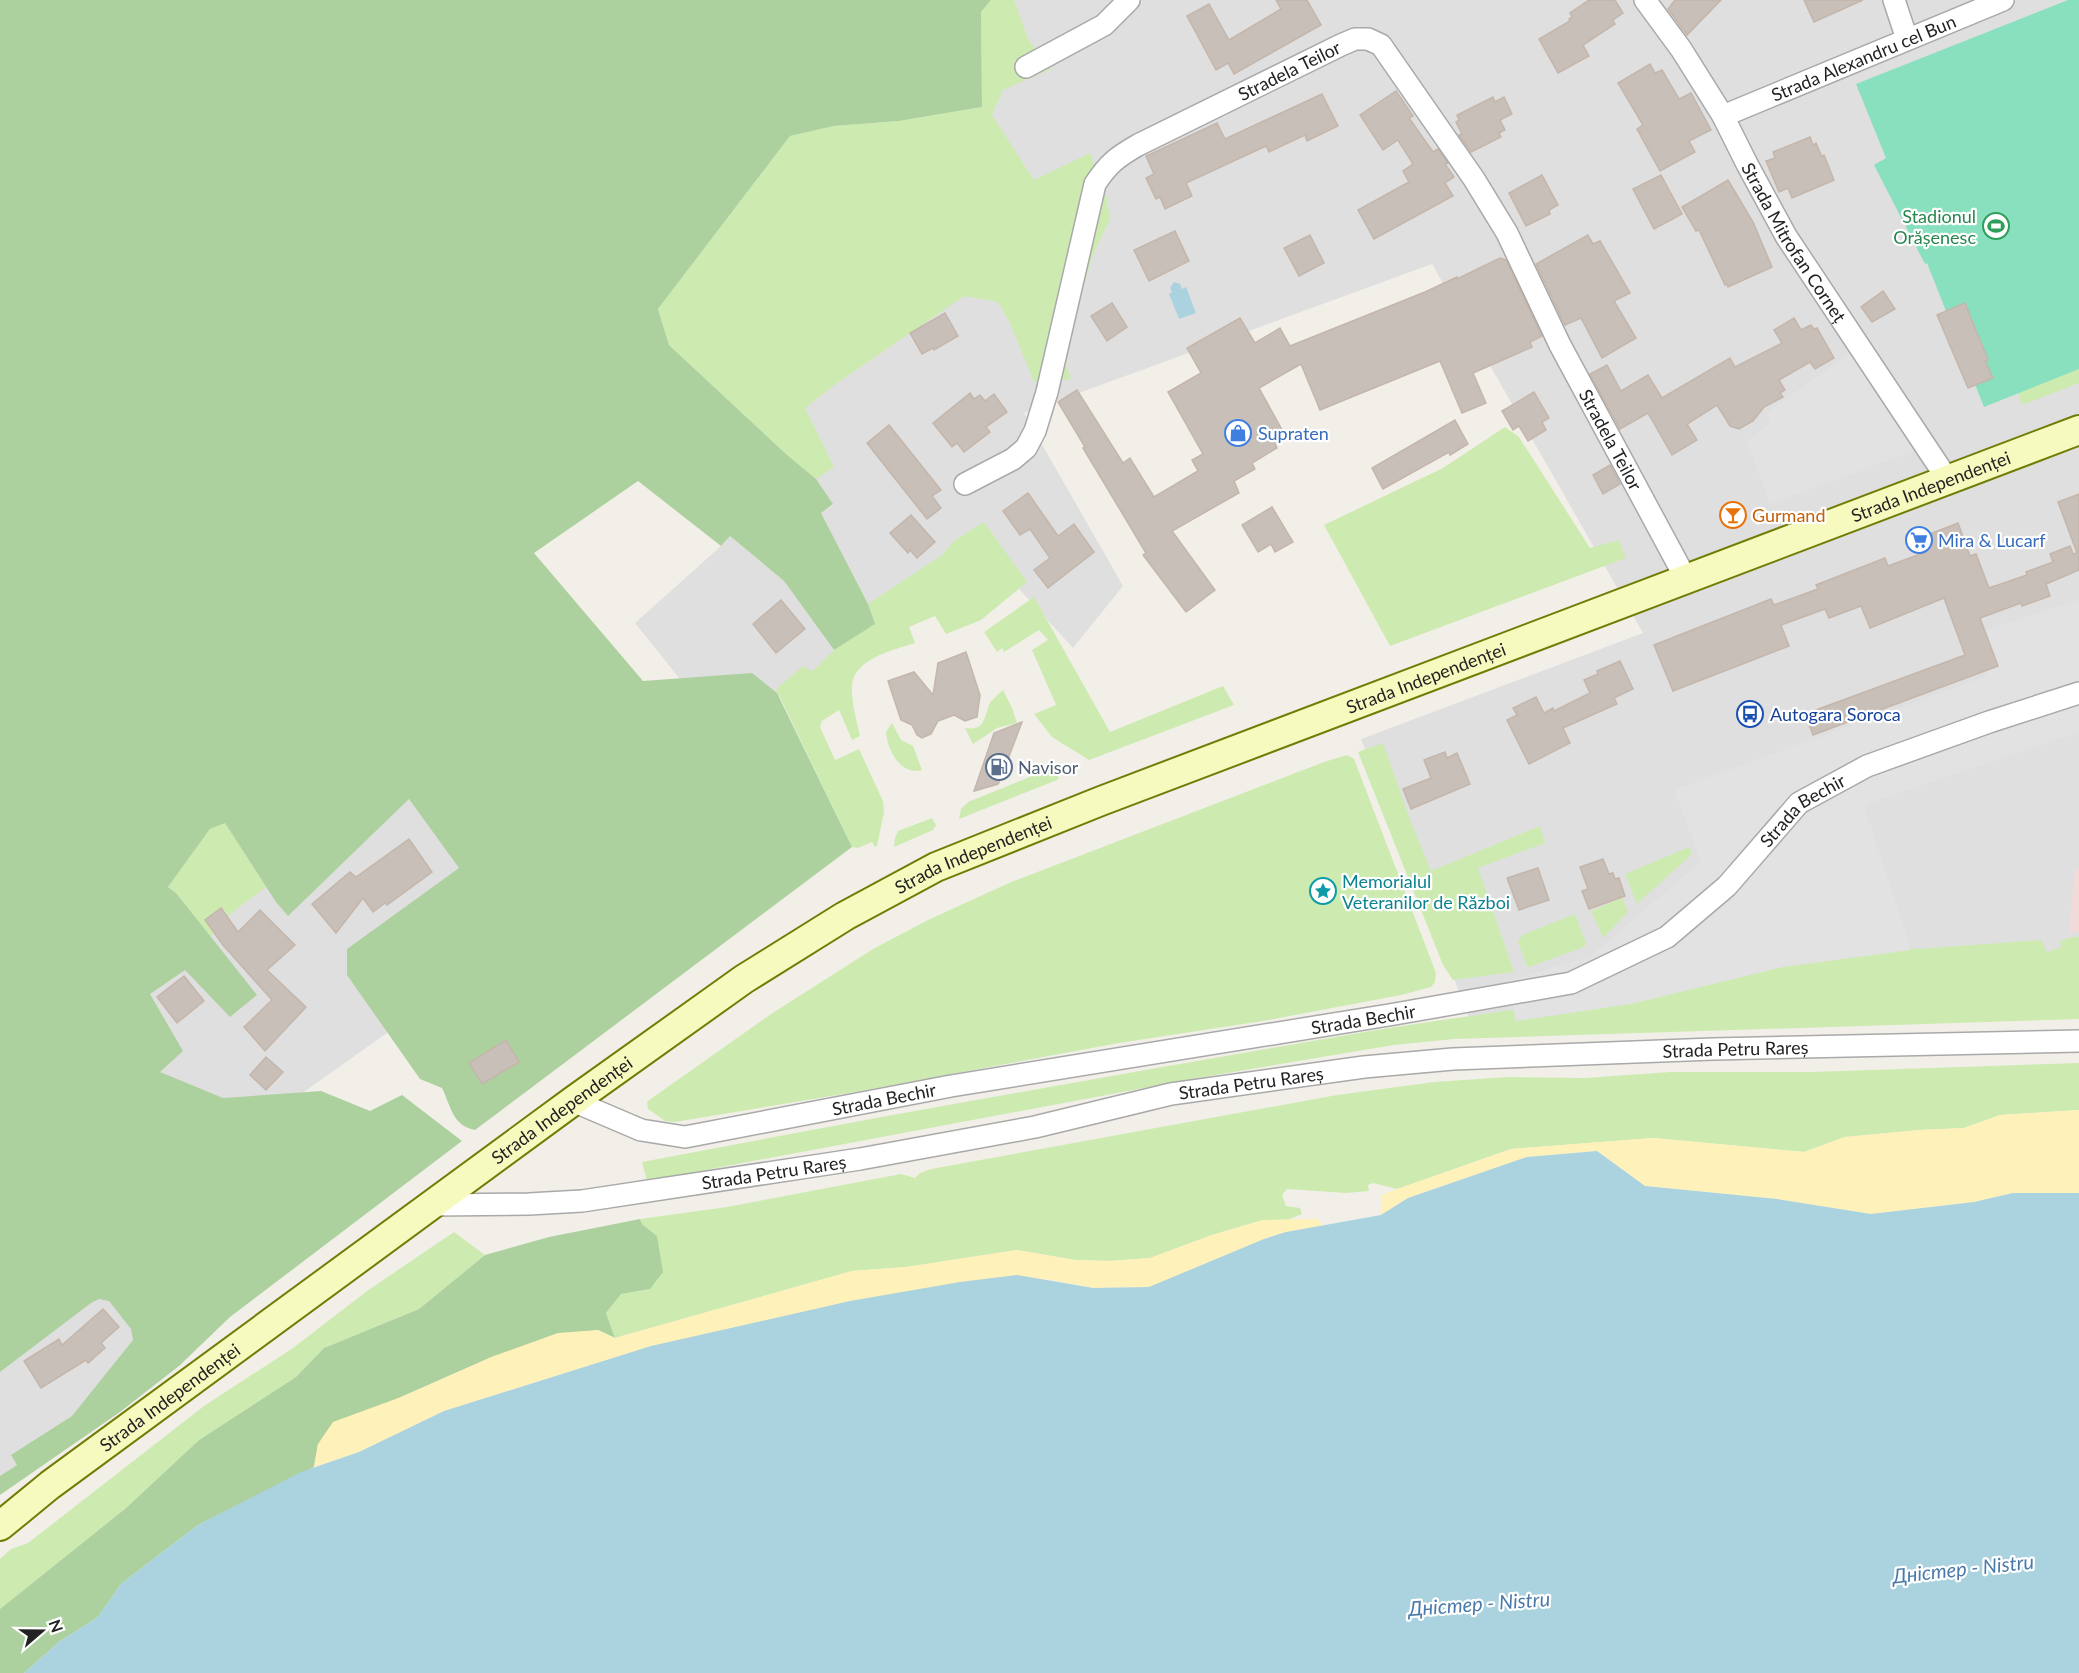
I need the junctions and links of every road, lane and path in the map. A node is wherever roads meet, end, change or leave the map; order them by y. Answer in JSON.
{"nodes":[{"id":1,"x":1129,"y":0,"type":"edge"},
{"id":2,"x":1645,"y":0,"type":"edge"},
{"id":3,"x":1894,"y":0,"type":"edge"},
{"id":4,"x":2003,"y":0,"type":"edge"},
{"id":5,"x":1906,"y":39,"type":"junction"},
{"id":6,"x":1026,"y":67,"type":"dead end"},
{"id":7,"x":1723,"y":116,"type":"junction"},
{"id":8,"x":2079,"y":430,"type":"edge"},
{"id":9,"x":1948,"y":480,"type":"junction"},
{"id":10,"x":965,"y":484,"type":"dead end"},
{"id":11,"x":1686,"y":579,"type":"junction"},
{"id":12,"x":2079,"y":693,"type":"edge"},
{"id":13,"x":2079,"y":1041,"type":"edge"},
{"id":14,"x":573,"y":1101,"type":"junction"},
{"id":15,"x":432,"y":1205,"type":"junction"},
{"id":16,"x":0,"y":1526,"type":"edge"}],
"edges":[{"from":1,"to":6,"type":"street"},
{"from":2,"to":7,"type":"street","name":"Strada Mitrofan Corneț"},
{"from":3,"to":5,"type":"street"},
{"from":4,"to":5,"type":"street","name":"Strada Alexandru cel Bun"},
{"from":5,"to":7,"type":"street","name":"Strada Alexandru cel Bun"},
{"from":7,"to":9,"type":"street","name":"Strada Mitrofan Corneț"},
{"from":8,"to":9,"type":"main road","name":"Strada Independenței"},
{"from":9,"to":11,"type":"main road","name":"Strada Independenței"},
{"from":10,"to":11,"type":"street","name":"Stradela Teilor"},
{"from":11,"to":14,"type":"main road","name":"Strada Independenței"},
{"from":12,"to":14,"type":"street","name":"Strada Bechir"},
{"from":13,"to":15,"type":"street","name":"Strada Petru Rareș"},
{"from":14,"to":15,"type":"main road","name":"Strada Independenței"},
{"from":15,"to":16,"type":"main road","name":"Strada Independenței"}]}
